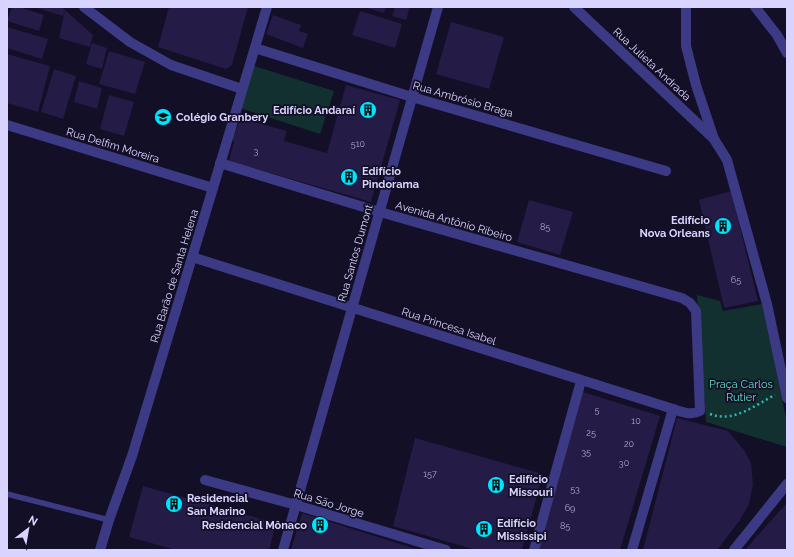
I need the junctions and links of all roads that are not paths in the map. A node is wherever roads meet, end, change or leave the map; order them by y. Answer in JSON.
{"nodes":[{"id":1,"x":84,"y":7,"type":"edge"},
{"id":2,"x":267,"y":7,"type":"edge"},
{"id":3,"x":438,"y":7,"type":"edge"},
{"id":4,"x":574,"y":7,"type":"edge"},
{"id":5,"x":686,"y":7,"type":"edge"},
{"id":6,"x":755,"y":7,"type":"edge"},
{"id":7,"x":255,"y":48,"type":"junction"},
{"id":8,"x":787,"y":53,"type":"edge"},
{"id":9,"x":242,"y":89,"type":"junction"},
{"id":10,"x":412,"y":97,"type":"junction"},
{"id":11,"x":7,"y":125,"type":"edge"},
{"id":12,"x":714,"y":139,"type":"junction"},
{"id":13,"x":220,"y":163,"type":"junction"},
{"id":14,"x":666,"y":171,"type":"dead end"},
{"id":15,"x":213,"y":188,"type":"junction"},
{"id":16,"x":380,"y":212,"type":"junction"},
{"id":17,"x":192,"y":257,"type":"junction"},
{"id":18,"x":352,"y":308,"type":"junction"},
{"id":19,"x":581,"y":381,"type":"junction"},
{"id":20,"x":786,"y":394,"type":"edge"},
{"id":21,"x":673,"y":409,"type":"junction"},
{"id":22,"x":700,"y":411,"type":"joint"},
{"id":23,"x":205,"y":480,"type":"dead end"},
{"id":24,"x":787,"y":484,"type":"edge"},
{"id":25,"x":7,"y":494,"type":"edge"},
{"id":26,"x":296,"y":505,"type":"junction"},
{"id":27,"x":108,"y":520,"type":"junction"},
{"id":28,"x":100,"y":550,"type":"edge"},
{"id":29,"x":283,"y":550,"type":"edge"},
{"id":30,"x":446,"y":550,"type":"edge"},
{"id":31,"x":534,"y":550,"type":"edge"},
{"id":32,"x":632,"y":550,"type":"edge"},
{"id":33,"x":734,"y":550,"type":"edge"}],
"edges":[{"from":1,"to":9,"type":"street"},
{"from":2,"to":7,"type":"street","name":"Rua Barão de Santa Helena"},
{"from":3,"to":10,"type":"street","name":"Rua Santos Dumont"},
{"from":4,"to":12,"type":"street","name":"Rua Julieta Andrada"},
{"from":5,"to":12,"type":"street"},
{"from":6,"to":8,"type":"street"},
{"from":7,"to":9,"type":"street","name":"Rua Barão de Santa Helena"},
{"from":7,"to":10,"type":"street","name":"Rua Ambrósio Braga"},
{"from":9,"to":13,"type":"street","name":"Rua Barão de Santa Helena"},
{"from":10,"to":14,"type":"street","name":"Rua Ambrósio Braga"},
{"from":10,"to":16,"type":"street","name":"Rua Santos Dumont"},
{"from":11,"to":15,"type":"street","name":"Rua Delfim Moreira"},
{"from":12,"to":20,"type":"street"},
{"from":13,"to":15,"type":"street","name":"Rua Barão de Santa Helena"},
{"from":13,"to":16,"type":"street","name":"Avenida Antônio Ribeiro"},
{"from":15,"to":17,"type":"street","name":"Rua Barão de Santa Helena"},
{"from":16,"to":18,"type":"street","name":"Rua Santos Dumont"},
{"from":16,"to":22,"type":"street","name":"Avenida Antônio Ribeiro"},
{"from":17,"to":18,"type":"street","name":"Rua Princesa Isabel"},
{"from":17,"to":27,"type":"street","name":"Rua Barão de Santa Helena"},
{"from":18,"to":19,"type":"street","name":"Rua Princesa Isabel"},
{"from":18,"to":26,"type":"street","name":"Rua Santos Dumont"},
{"from":19,"to":21,"type":"street","name":"Rua Princesa Isabel"},
{"from":19,"to":31,"type":"street"},
{"from":21,"to":22,"type":"street","name":"Rua Princesa Isabel"},
{"from":21,"to":32,"type":"street"},
{"from":23,"to":26,"type":"street","name":"Rua São Jorge"},
{"from":24,"to":33,"type":"street"},
{"from":25,"to":27,"type":"lane"},
{"from":26,"to":29,"type":"street","name":"Rua Santos Dumont"},
{"from":26,"to":30,"type":"street","name":"Rua São Jorge"},
{"from":27,"to":28,"type":"street","name":"Rua Barão de Santa Helena"}]}
